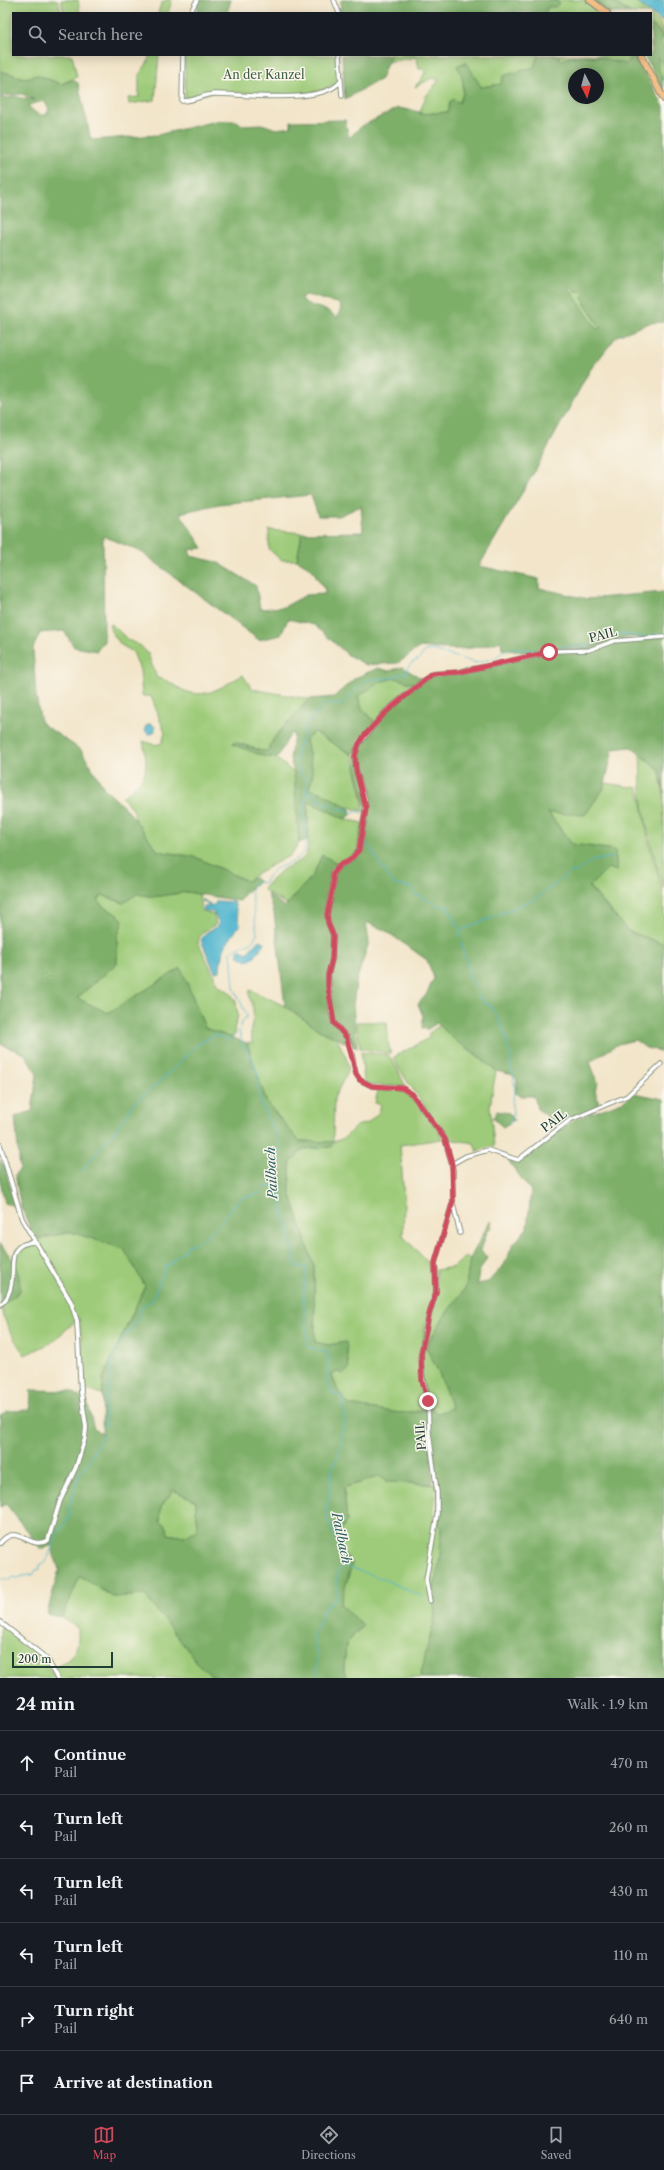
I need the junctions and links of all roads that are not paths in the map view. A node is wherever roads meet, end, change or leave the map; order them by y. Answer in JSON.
{"nodes":[{"id":1,"x":197,"y":0,"type":"edge"},
{"id":2,"x":334,"y":0,"type":"edge"},
{"id":3,"x":590,"y":0,"type":"edge"},
{"id":4,"x":191,"y":12,"type":"edge"},
{"id":5,"x":339,"y":12,"type":"edge"},
{"id":6,"x":606,"y":12,"type":"edge"},
{"id":7,"x":183,"y":56,"type":"edge"},
{"id":8,"x":340,"y":56,"type":"edge"},
{"id":9,"x":642,"y":56,"type":"edge"},
{"id":10,"x":340,"y":82,"type":"junction"},
{"id":11,"x":342,"y":96,"type":"dead end"},
{"id":12,"x":664,"y":99,"type":"edge"},
{"id":13,"x":664,"y":637,"type":"edge"},
{"id":14,"x":661,"y":1064,"type":"dead end"},
{"id":15,"x":0,"y":1145,"type":"edge"},
{"id":16,"x":452,"y":1164,"type":"junction"},
{"id":17,"x":453,"y":1201,"type":"junction"},
{"id":18,"x":460,"y":1233,"type":"dead end"},
{"id":19,"x":35,"y":1242,"type":"junction"},
{"id":20,"x":0,"y":1305,"type":"edge"},
{"id":21,"x":0,"y":1543,"type":"edge"},
{"id":22,"x":430,"y":1601,"type":"dead end"},
{"id":23,"x":0,"y":1622,"type":"edge"},
{"id":24,"x":57,"y":1678,"type":"edge"}],
"edges":[{"from":1,"to":4,"type":"street"},
{"from":2,"to":5,"type":"street"},
{"from":3,"to":6,"type":"main road"},
{"from":7,"to":10,"type":"street"},
{"from":8,"to":10,"type":"street"},
{"from":9,"to":12,"type":"main road"},
{"from":10,"to":11,"type":"street"},
{"from":13,"to":16,"type":"street","name":"PAIL"},
{"from":14,"to":16,"type":"street","name":"PAIL"},
{"from":15,"to":19,"type":"street"},
{"from":16,"to":17,"type":"street","name":"PAIL"},
{"from":17,"to":18,"type":"street","name":"PAIL"},
{"from":17,"to":22,"type":"street","name":"PAIL"},
{"from":19,"to":20,"type":"street"},
{"from":19,"to":21,"type":"street"},
{"from":23,"to":24,"type":"street"}]}
